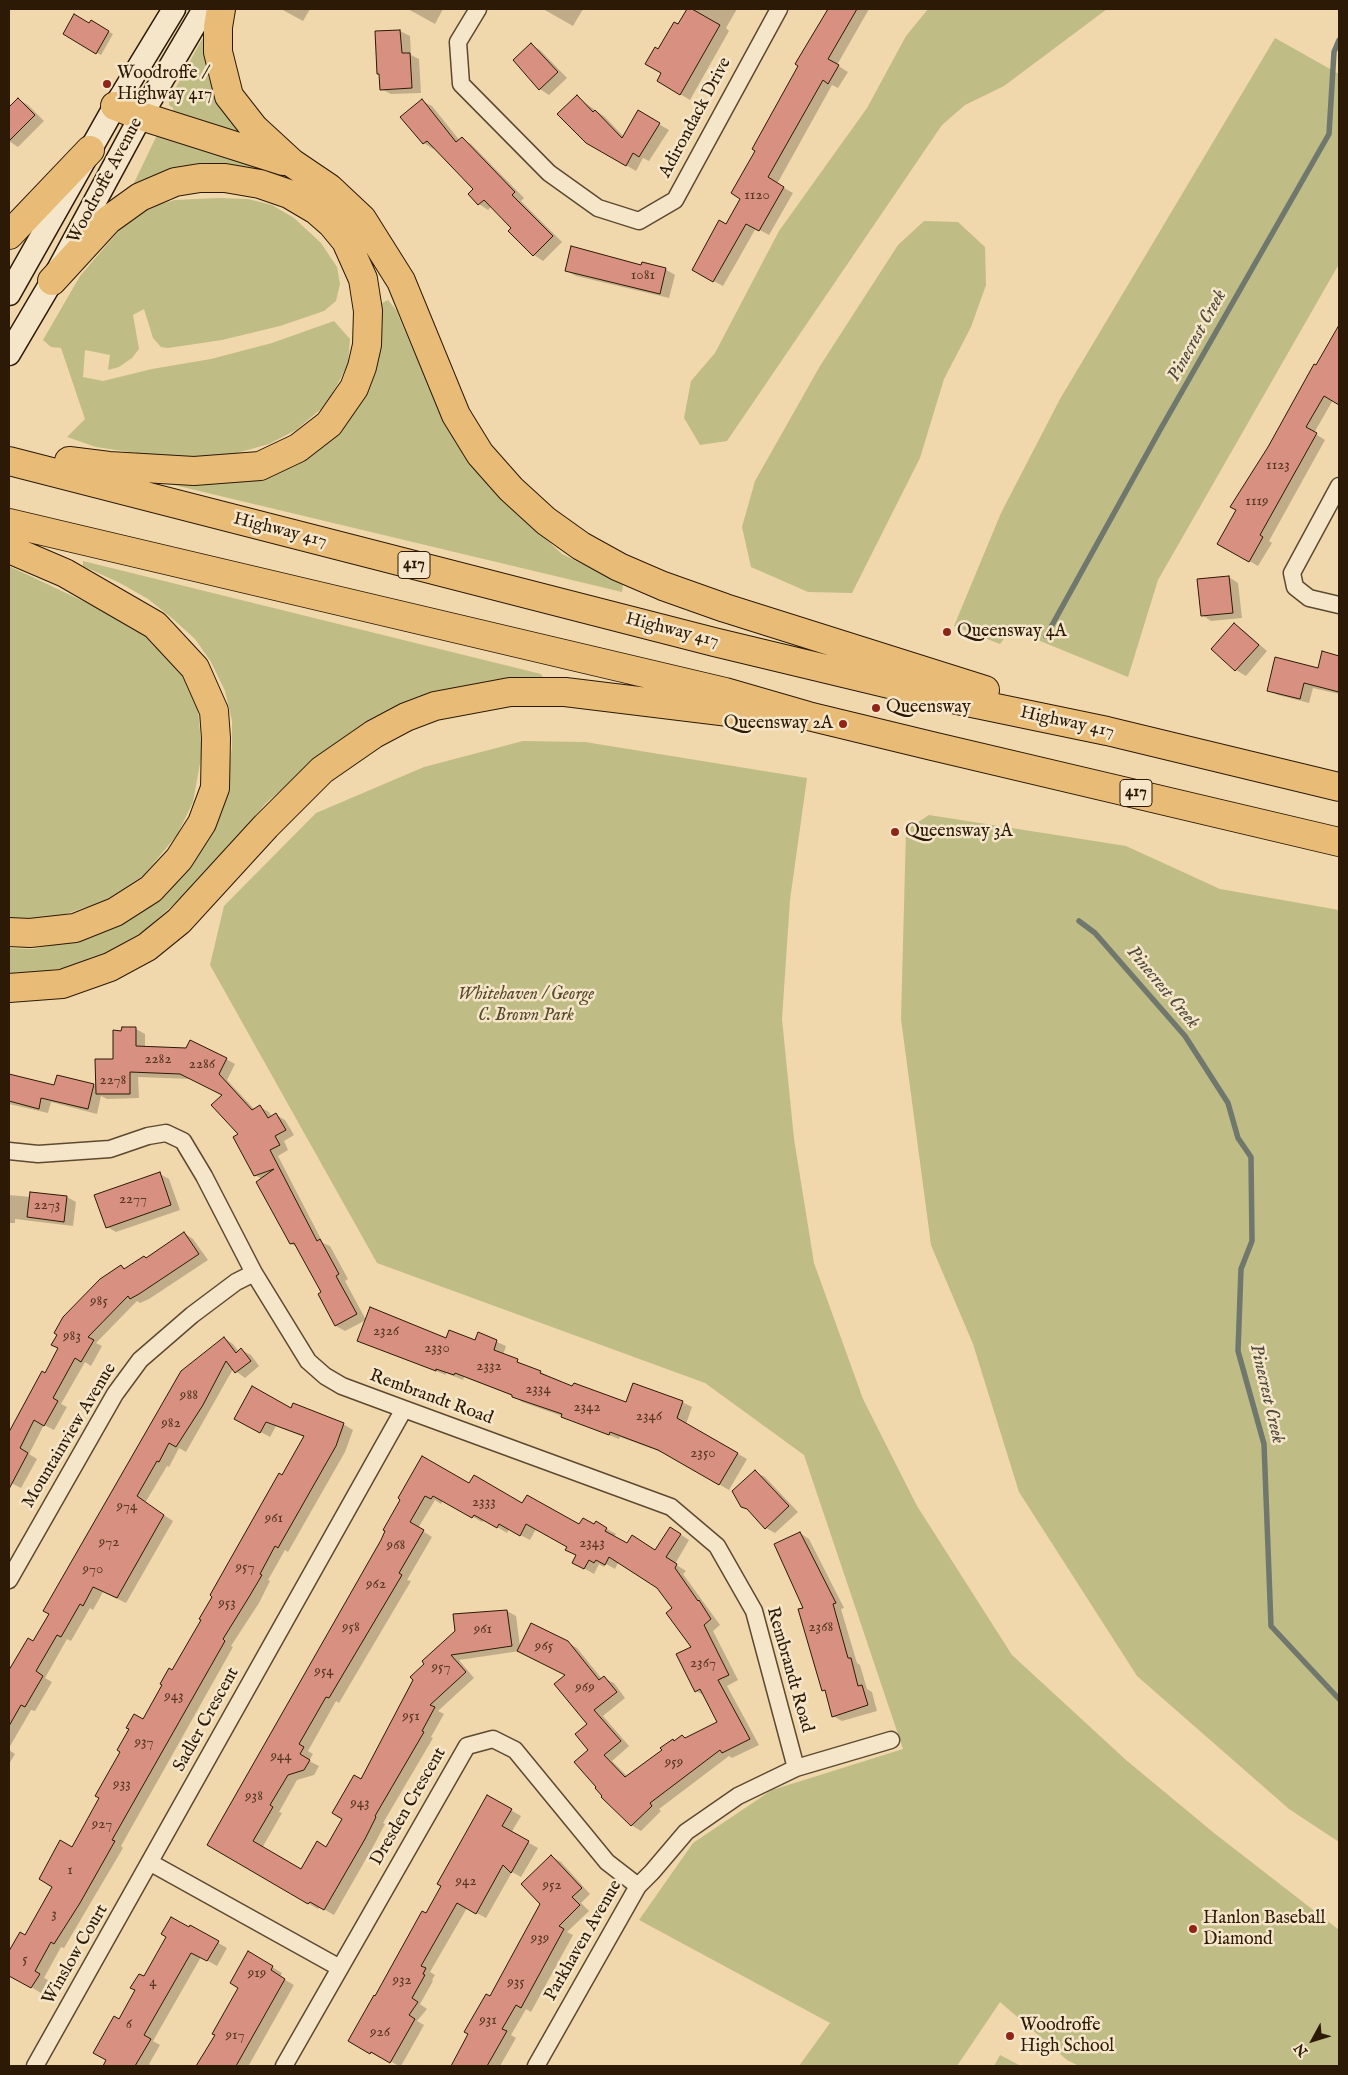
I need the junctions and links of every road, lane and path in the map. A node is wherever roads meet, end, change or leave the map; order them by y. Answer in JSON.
{"nodes":[{"id":1,"x":174,"y":9,"type":"edge"},
{"id":2,"x":204,"y":9,"type":"edge"},
{"id":3,"x":221,"y":9,"type":"edge"},
{"id":4,"x":478,"y":9,"type":"edge"},
{"id":5,"x":779,"y":9,"type":"edge"},
{"id":6,"x":115,"y":106,"type":"junction"},
{"id":7,"x":141,"y":116,"type":"junction"},
{"id":8,"x":90,"y":150,"type":"junction"},
{"id":9,"x":292,"y":163,"type":"junction"},
{"id":10,"x":9,"y":235,"type":"edge"},
{"id":11,"x":52,"y":280,"type":"junction"},
{"id":12,"x":9,"y":294,"type":"edge"},
{"id":13,"x":9,"y":354,"type":"edge"},
{"id":14,"x":9,"y":453,"type":"edge"},
{"id":15,"x":9,"y":461,"type":"edge"},
{"id":16,"x":1339,"y":486,"type":"edge"},
{"id":17,"x":9,"y":523,"type":"edge"},
{"id":18,"x":9,"y":549,"type":"edge"},
{"id":19,"x":1339,"y":605,"type":"edge"},
{"id":20,"x":947,"y":688,"type":"junction"},
{"id":21,"x":808,"y":716,"type":"junction"},
{"id":22,"x":1339,"y":787,"type":"edge"},
{"id":23,"x":1339,"y":842,"type":"edge"},
{"id":24,"x":9,"y":932,"type":"edge"},
{"id":25,"x":9,"y":988,"type":"edge"},
{"id":26,"x":9,"y":1150,"type":"edge"},
{"id":27,"x":254,"y":1273,"type":"junction"},
{"id":28,"x":404,"y":1410,"type":"junction"},
{"id":29,"x":9,"y":1580,"type":"edge"},
{"id":30,"x":891,"y":1740,"type":"dead end"},
{"id":31,"x":796,"y":1768,"type":"junction"},
{"id":32,"x":151,"y":1862,"type":"junction"},
{"id":33,"x":638,"y":1886,"type":"junction"},
{"id":34,"x":340,"y":1968,"type":"junction"},
{"id":35,"x":35,"y":2066,"type":"edge"},
{"id":36,"x":284,"y":2066,"type":"edge"},
{"id":37,"x":536,"y":2066,"type":"edge"}],
"edges":[{"from":1,"to":6,"type":"main road","name":"Woodroffe Avenue"},
{"from":2,"to":7,"type":"main road","name":"Woodroffe Avenue"},
{"from":3,"to":9,"type":"highway"},
{"from":4,"to":5,"type":"street","name":"Adirondack Drive"},
{"from":6,"to":7,"type":"highway"},
{"from":6,"to":8,"type":"main road","name":"Woodroffe Avenue"},
{"from":7,"to":9,"type":"highway"},
{"from":7,"to":11,"type":"main road","name":"Woodroffe Avenue"},
{"from":8,"to":10,"type":"highway"},
{"from":8,"to":12,"type":"main road","name":"Woodroffe Avenue"},
{"from":9,"to":20,"type":"highway"},
{"from":11,"to":13,"type":"main road","name":"Woodroffe Avenue"},
{"from":11,"to":14,"type":"highway"},
{"from":15,"to":20,"type":"highway","name":"Highway 417","number":"417"},
{"from":16,"to":19,"type":"street"},
{"from":17,"to":21,"type":"highway","number":"417"},
{"from":18,"to":24,"type":"highway"},
{"from":20,"to":22,"type":"highway","name":"Highway 417"},
{"from":21,"to":23,"type":"highway","number":"417"},
{"from":21,"to":25,"type":"highway"},
{"from":26,"to":27,"type":"street","name":"Rembrandt Road"},
{"from":27,"to":28,"type":"street","name":"Rembrandt Road"},
{"from":27,"to":29,"type":"street","name":"Mountainview Avenue"},
{"from":28,"to":31,"type":"street","name":"Rembrandt Road"},
{"from":28,"to":32,"type":"street","name":"Sadler Crescent"},
{"from":30,"to":31,"type":"street","name":"Parkhaven Avenue"},
{"from":31,"to":33,"type":"street","name":"Parkhaven Avenue"},
{"from":32,"to":34,"type":"street"},
{"from":32,"to":35,"type":"street","name":"Winslow Court"},
{"from":33,"to":34,"type":"street","name":"Dresden Crescent"},
{"from":33,"to":37,"type":"street","name":"Parkhaven Avenue"},
{"from":34,"to":36,"type":"street","name":"Dresden Crescent"}]}
